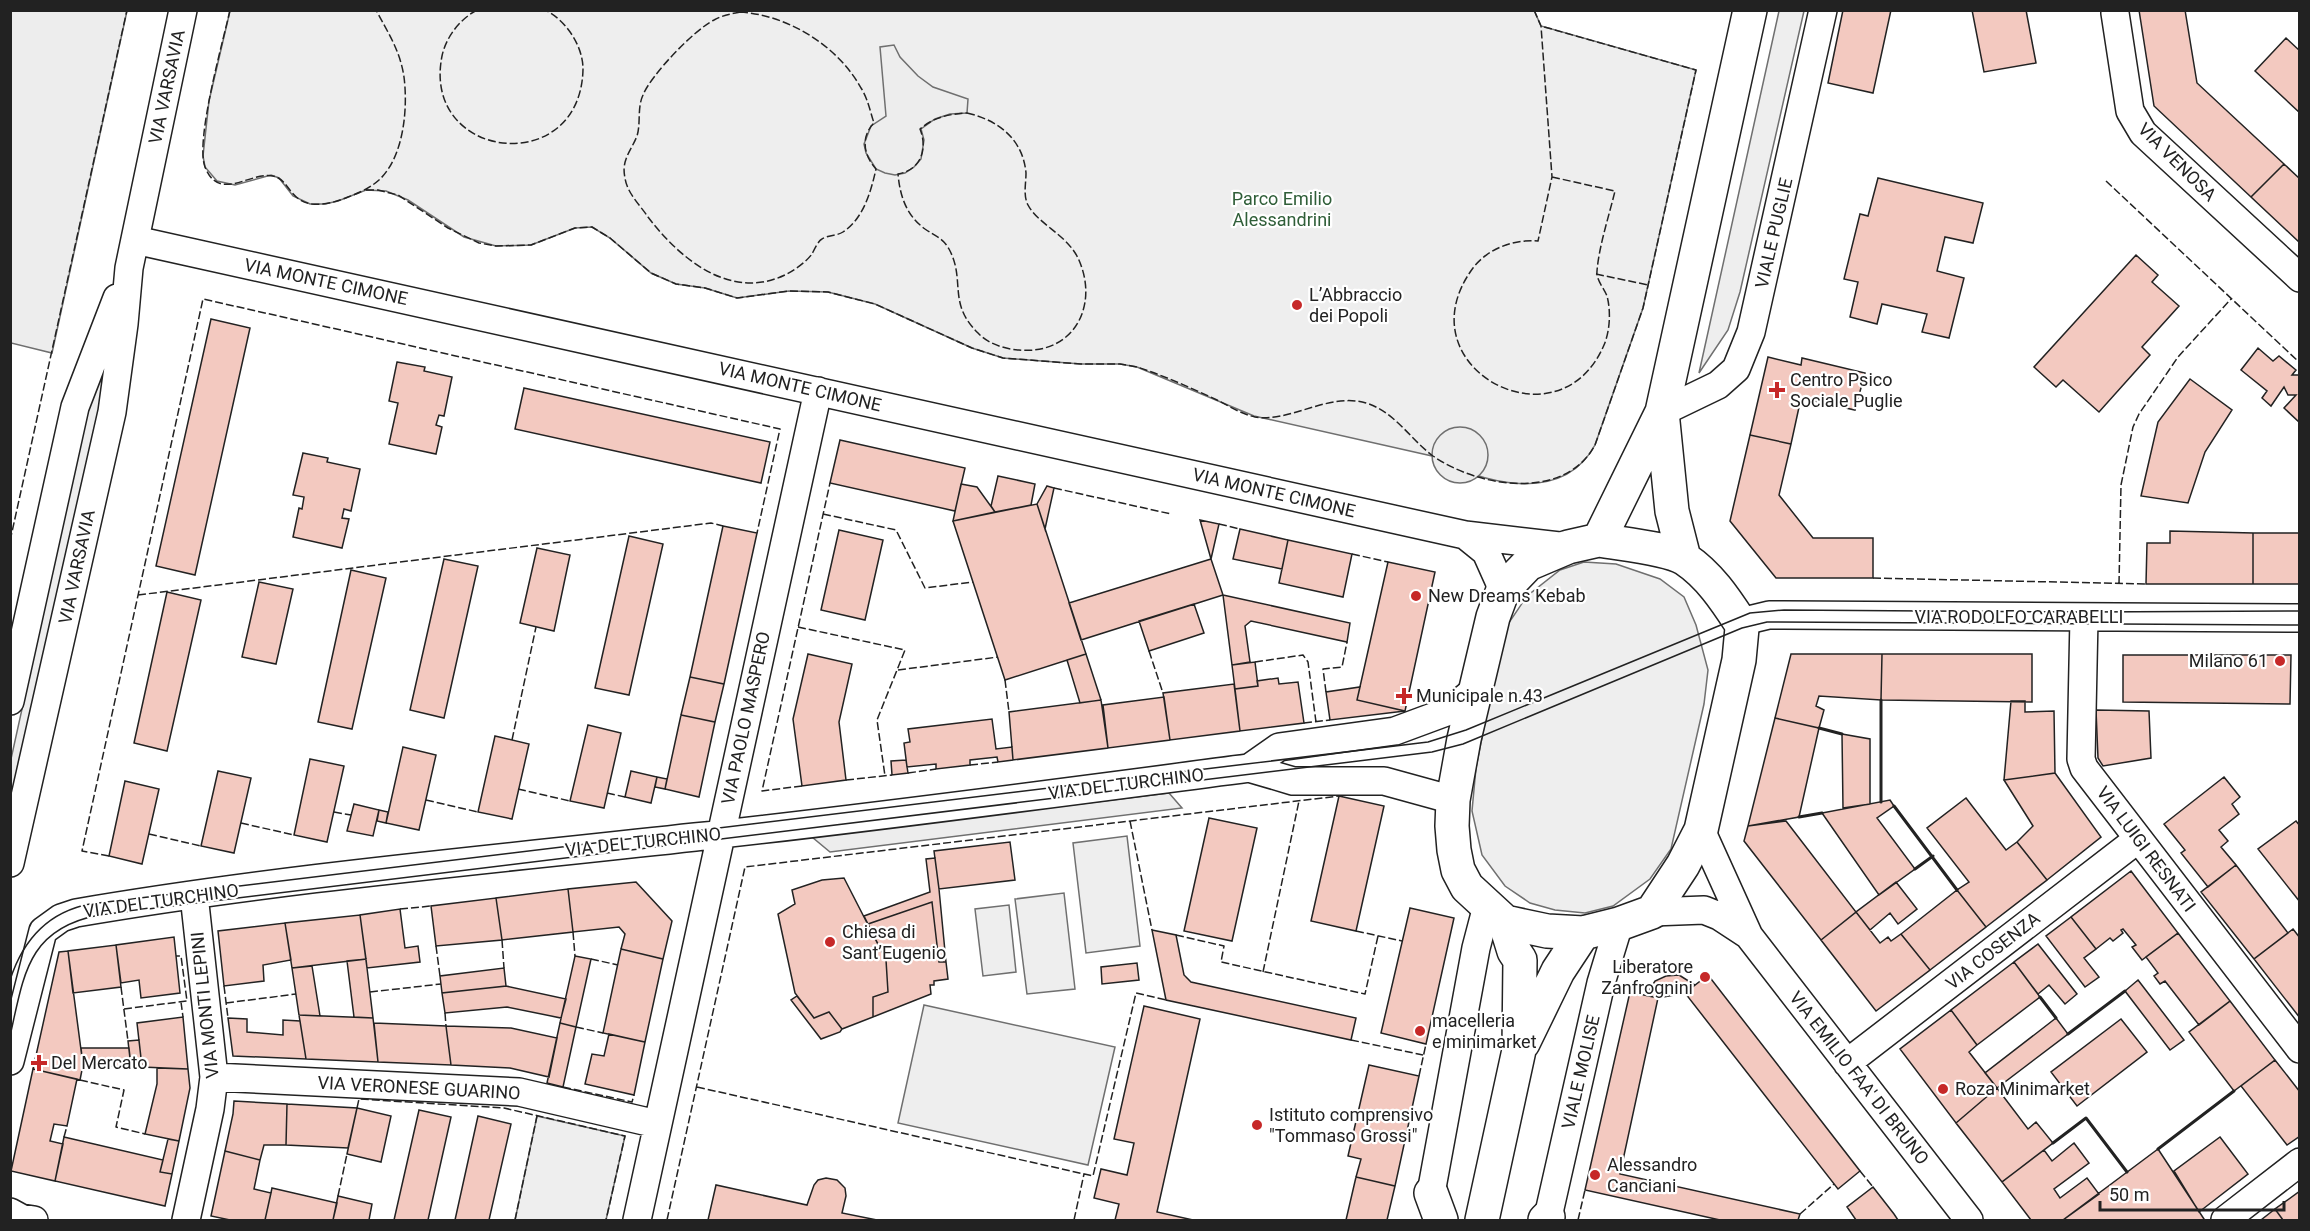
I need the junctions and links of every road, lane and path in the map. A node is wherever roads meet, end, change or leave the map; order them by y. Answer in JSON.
{"nodes":[{"id":1,"x":183,"y":10,"type":"edge"},
{"id":2,"x":1750,"y":10,"type":"edge"},
{"id":3,"x":1823,"y":10,"type":"edge"},
{"id":4,"x":2115,"y":12,"type":"dead end"},
{"id":5,"x":135,"y":240,"type":"junction"},
{"id":6,"x":129,"y":268,"type":"junction"},
{"id":7,"x":2300,"y":278,"type":"edge"},
{"id":8,"x":818,"y":391,"type":"junction"},
{"id":9,"x":1662,"y":412,"type":"junction"},
{"id":10,"x":1465,"y":535,"type":"junction"},
{"id":11,"x":1584,"y":543,"type":"junction"},
{"id":12,"x":1684,"y":558,"type":"junction"},
{"id":13,"x":1503,"y":590,"type":"junction"},
{"id":14,"x":2084,"y":618,"type":"junction"},
{"id":15,"x":2300,"y":618,"type":"edge"},
{"id":16,"x":1740,"y":622,"type":"junction"},
{"id":17,"x":1475,"y":690,"type":"junction"},
{"id":18,"x":10,"y":701,"type":"edge"},
{"id":19,"x":1249,"y":768,"type":"junction"},
{"id":20,"x":1454,"y":800,"type":"junction"},
{"id":21,"x":1701,"y":830,"type":"junction"},
{"id":22,"x":722,"y":834,"type":"junction"},
{"id":23,"x":2138,"y":839,"type":"junction"},
{"id":24,"x":10,"y":863,"type":"edge"},
{"id":25,"x":194,"y":895,"type":"junction"},
{"id":26,"x":1652,"y":912,"type":"junction"},
{"id":27,"x":1496,"y":914,"type":"junction"},
{"id":28,"x":1619,"y":924,"type":"junction"},
{"id":29,"x":1583,"y":933,"type":"junction"},
{"id":30,"x":1749,"y":936,"type":"junction"},
{"id":31,"x":2300,"y":1049,"type":"edge"},
{"id":32,"x":1519,"y":1050,"type":"junction"},
{"id":33,"x":10,"y":1061,"type":"edge"},
{"id":34,"x":1847,"y":1063,"type":"junction"},
{"id":35,"x":214,"y":1077,"type":"junction"},
{"id":36,"x":657,"y":1124,"type":"junction"},
{"id":37,"x":2300,"y":1162,"type":"edge"},
{"id":38,"x":1436,"y":1207,"type":"edge"},
{"id":39,"x":10,"y":1212,"type":"edge"},
{"id":40,"x":1548,"y":1219,"type":"edge"},
{"id":41,"x":34,"y":1221,"type":"edge"},
{"id":42,"x":186,"y":1221,"type":"edge"},
{"id":43,"x":637,"y":1221,"type":"edge"},
{"id":44,"x":1482,"y":1221,"type":"edge"},
{"id":45,"x":1969,"y":1221,"type":"edge"},
{"id":46,"x":2225,"y":1221,"type":"edge"}],
"edges":[{"from":1,"to":5,"type":"street","name":"VIA VARSAVIA"},
{"from":2,"to":9,"type":"main road"},
{"from":3,"to":9,"type":"street","name":"VIALE PUGLIE"},
{"from":4,"to":7,"type":"street","name":"VIA VENOSA"},
{"from":5,"to":6,"type":"street","name":"VIA VARSAVIA"},
{"from":5,"to":8,"type":"street","name":"VIA MONTE CIMONE"},
{"from":6,"to":18,"type":"street","name":"VIA VARSAVIA"},
{"from":6,"to":24,"type":"street","name":"VIA VARSAVIA"},
{"from":8,"to":10,"type":"street","name":"VIA MONTE CIMONE"},
{"from":8,"to":22,"type":"street","name":"VIA PAOLO MASPERO"},
{"from":9,"to":11,"type":"main road"},
{"from":9,"to":12,"type":"main road"},
{"from":10,"to":11,"type":"street","name":"VIA MONTE CIMONE"},
{"from":10,"to":13,"type":"street","name":"VIA MONTE CIMONE"},
{"from":11,"to":12,"type":"main road"},
{"from":11,"to":13,"type":"main road"},
{"from":12,"to":16,"type":"main road"},
{"from":13,"to":17,"type":"main road"},
{"from":14,"to":15,"type":"street","name":"VIA RODOLFO CARABELLI"},
{"from":14,"to":16,"type":"street","name":"VIA RODOLFO CARABELLI"},
{"from":14,"to":23,"type":"street","name":"VIA LUIGI RESNATI"},
{"from":16,"to":21,"type":"main road"},
{"from":17,"to":19,"type":"street","name":"VIA DEL TURCHINO"},
{"from":17,"to":20,"type":"main road"},
{"from":19,"to":20,"type":"street","name":"VIA DEL TURCHINO"},
{"from":19,"to":22,"type":"street","name":"VIA DEL TURCHINO"},
{"from":20,"to":27,"type":"main road"},
{"from":21,"to":26,"type":"main road"},
{"from":21,"to":30,"type":"street","name":"VIA EMILIO FAA' DI BRUNO"},
{"from":22,"to":25,"type":"street","name":"VIA DEL TURCHINO"},
{"from":22,"to":36,"type":"street","name":"VIA PAOLO MASPERO"},
{"from":23,"to":31,"type":"street","name":"VIA LUIGI RESNATI"},
{"from":23,"to":34,"type":"street","name":"VIA COSENZA"},
{"from":25,"to":33,"type":"street","name":"VIA DEL TURCHINO"},
{"from":25,"to":35,"type":"street","name":"VIA MONTI LEPINI"},
{"from":26,"to":28,"type":"main road"},
{"from":26,"to":30,"type":"street","name":"VIA EMILIO FAA' DI BRUNO"},
{"from":27,"to":29,"type":"main road"},
{"from":27,"to":32,"type":"main road"},
{"from":27,"to":38,"type":"street"},
{"from":28,"to":29,"type":"main road"},
{"from":28,"to":40,"type":"street","name":"VIALE MOLISE"},
{"from":29,"to":32,"type":"main road"},
{"from":30,"to":34,"type":"street","name":"VIA EMILIO FAA' DI BRUNO"},
{"from":32,"to":44,"type":"main road"},
{"from":34,"to":45,"type":"street","name":"VIA EMILIO FAA' DI BRUNO"},
{"from":35,"to":36,"type":"street","name":"VIA VERONESE GUARINO"},
{"from":35,"to":42,"type":"street","name":"VIA MONTI LEPINI"},
{"from":36,"to":43,"type":"street","name":"VIA PAOLO MASPERO"},
{"from":37,"to":46,"type":"street"},
{"from":39,"to":41,"type":"street"}]}
